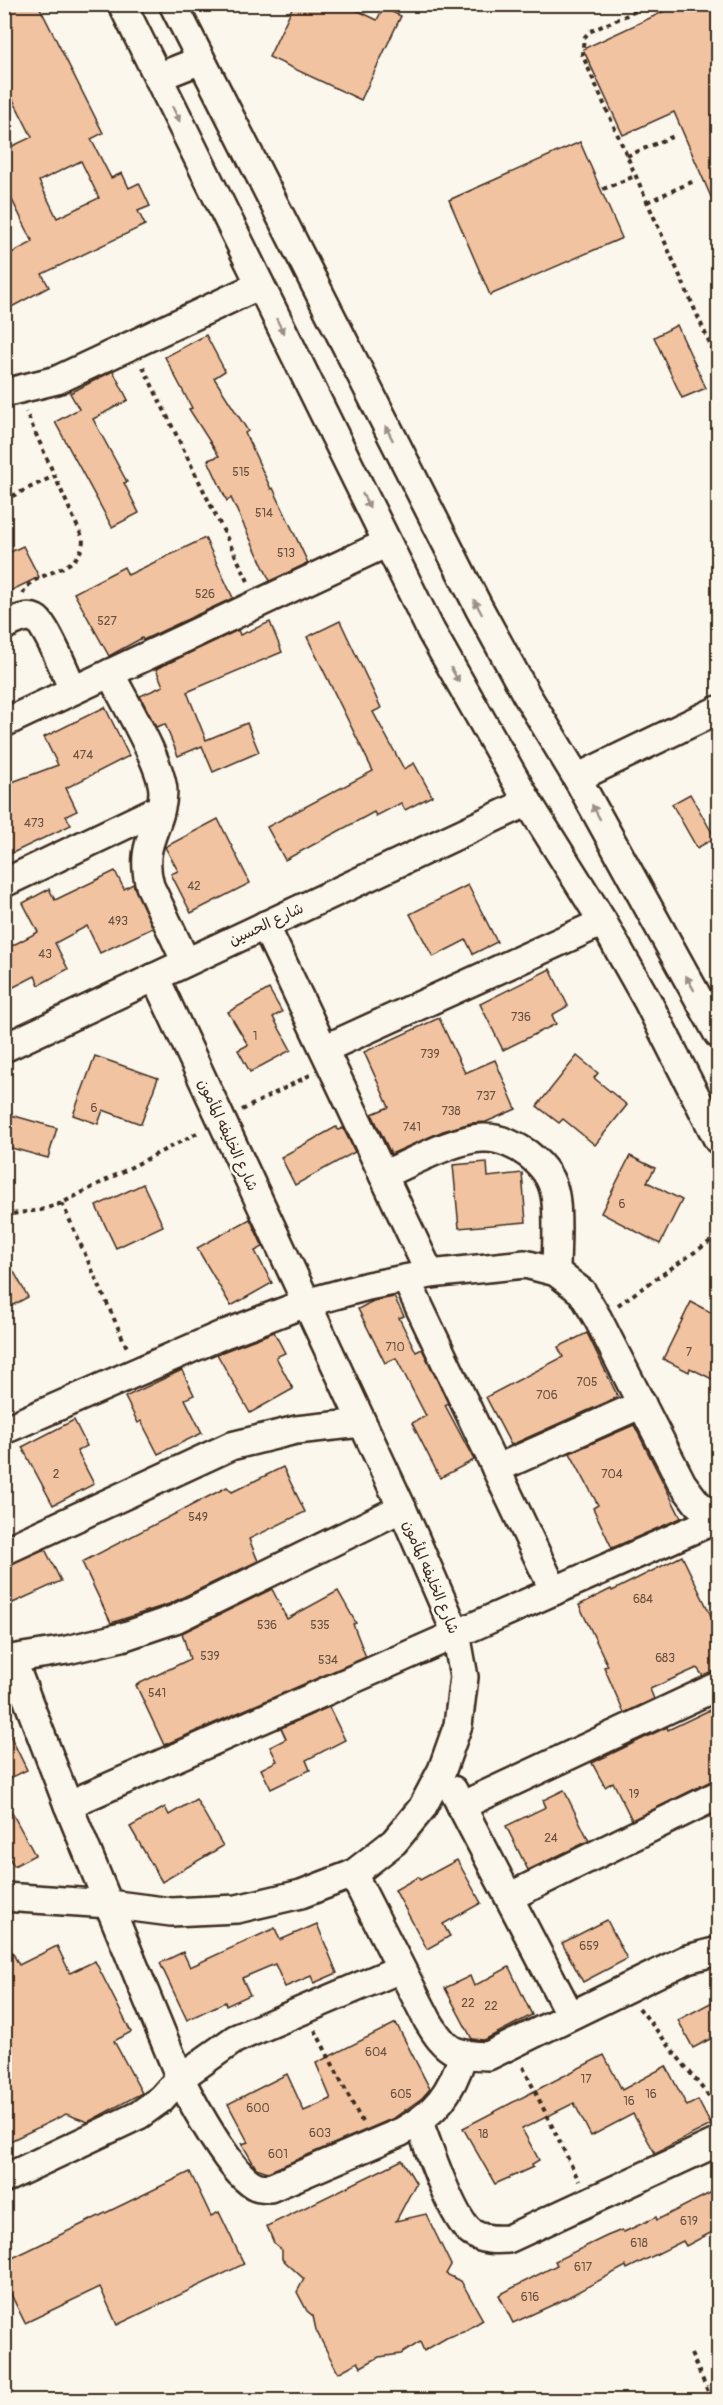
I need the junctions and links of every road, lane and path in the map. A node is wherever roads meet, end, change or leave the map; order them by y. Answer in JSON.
{"nodes":[{"id":1,"x":122,"y":4,"type":"edge"},
{"id":2,"x":637,"y":4,"type":"edge"},
{"id":3,"x":652,"y":4,"type":"edge"},
{"id":4,"x":180,"y":7,"type":"edge"},
{"id":5,"x":639,"y":10,"type":"junction"},
{"id":6,"x":201,"y":60,"type":"junction"},
{"id":7,"x":158,"y":77,"type":"junction"},
{"id":8,"x":674,"y":136,"type":"dead end"},
{"id":9,"x":627,"y":156,"type":"junction"},
{"id":10,"x":635,"y":176,"type":"junction"},
{"id":11,"x":694,"y":181,"type":"dead end"},
{"id":12,"x":603,"y":189,"type":"dead end"},
{"id":13,"x":647,"y":202,"type":"junction"},
{"id":14,"x":260,"y":285,"type":"junction"},
{"id":15,"x":132,"y":345,"type":"junction"},
{"id":16,"x":717,"y":360,"type":"edge"},
{"id":17,"x":10,"y":391,"type":"edge"},
{"id":18,"x":54,"y":476,"type":"junction"},
{"id":19,"x":4,"y":500,"type":"edge"},
{"id":20,"x":387,"y":543,"type":"junction"},
{"id":21,"x":258,"y":604,"type":"junction"},
{"id":22,"x":30,"y":617,"type":"junction"},
{"id":23,"x":4,"y":626,"type":"edge"},
{"id":24,"x":110,"y":673,"type":"junction"},
{"id":25,"x":73,"y":690,"type":"junction"},
{"id":26,"x":718,"y":710,"type":"edge"},
{"id":27,"x":4,"y":723,"type":"edge"},
{"id":28,"x":577,"y":778,"type":"junction"},
{"id":29,"x":528,"y":801,"type":"junction"},
{"id":30,"x":159,"y":809,"type":"junction"},
{"id":31,"x":4,"y":883,"type":"edge"},
{"id":32,"x":603,"y":922,"type":"junction"},
{"id":33,"x":265,"y":925,"type":"junction"},
{"id":34,"x":186,"y":962,"type":"junction"},
{"id":35,"x":154,"y":977,"type":"junction"},
{"id":36,"x":718,"y":1033,"type":"edge"},
{"id":37,"x":4,"y":1048,"type":"edge"},
{"id":38,"x":327,"y":1057,"type":"junction"},
{"id":39,"x":221,"y":1121,"type":"junction"},
{"id":40,"x":718,"y":1140,"type":"edge"},
{"id":41,"x":383,"y":1175,"type":"junction"},
{"id":42,"x":62,"y":1203,"type":"junction"},
{"id":43,"x":4,"y":1215,"type":"edge"},
{"id":44,"x":718,"y":1236,"type":"edge"},
{"id":45,"x":556,"y":1272,"type":"junction"},
{"id":46,"x":418,"y":1276,"type":"junction"},
{"id":47,"x":306,"y":1303,"type":"junction"},
{"id":48,"x":598,"y":1319,"type":"junction"},
{"id":49,"x":138,"y":1372,"type":"junction"},
{"id":50,"x":642,"y":1404,"type":"junction"},
{"id":51,"x":362,"y":1422,"type":"junction"},
{"id":52,"x":4,"y":1430,"type":"edge"},
{"id":53,"x":496,"y":1469,"type":"junction"},
{"id":54,"x":402,"y":1508,"type":"junction"},
{"id":55,"x":718,"y":1520,"type":"edge"},
{"id":56,"x":4,"y":1551,"type":"edge"},
{"id":57,"x":554,"y":1591,"type":"junction"},
{"id":58,"x":456,"y":1633,"type":"junction"},
{"id":59,"x":8,"y":1660,"type":"edge"},
{"id":60,"x":718,"y":1686,"type":"edge"},
{"id":61,"x":442,"y":1770,"type":"junction"},
{"id":62,"x":718,"y":1795,"type":"edge"},
{"id":63,"x":68,"y":1805,"type":"junction"},
{"id":64,"x":461,"y":1806,"type":"junction"},
{"id":65,"x":353,"y":1874,"type":"junction"},
{"id":66,"x":4,"y":1897,"type":"edge"},
{"id":67,"x":509,"y":1897,"type":"junction"},
{"id":68,"x":109,"y":1904,"type":"junction"},
{"id":69,"x":718,"y":1951,"type":"edge"},
{"id":70,"x":400,"y":1969,"type":"junction"},
{"id":71,"x":624,"y":1989,"type":"junction"},
{"id":72,"x":304,"y":2010,"type":"junction"},
{"id":73,"x":570,"y":2014,"type":"junction"},
{"id":74,"x":512,"y":2044,"type":"junction"},
{"id":75,"x":463,"y":2055,"type":"junction"},
{"id":76,"x":180,"y":2078,"type":"junction"},
{"id":77,"x":718,"y":2108,"type":"edge"},
{"id":78,"x":418,"y":2122,"type":"junction"},
{"id":79,"x":718,"y":2142,"type":"edge"},
{"id":80,"x":374,"y":2144,"type":"junction"},
{"id":81,"x":4,"y":2179,"type":"edge"},
{"id":82,"x":590,"y":2201,"type":"junction"},
{"id":83,"x":691,"y":2354,"type":"dead end"},
{"id":84,"x":712,"y":2400,"type":"edge"}],
"edges":[{"from":1,"to":7,"type":"street"},
{"from":2,"to":5,"type":"path"},
{"from":3,"to":5,"type":"path"},
{"from":4,"to":6,"type":"street"},
{"from":5,"to":9,"type":"path"},
{"from":6,"to":7,"type":"street"},
{"from":28,"to":6,"type":"street","one_way":true},
{"from":7,"to":14,"type":"street","one_way":true},
{"from":8,"to":9,"type":"path"},
{"from":9,"to":10,"type":"path"},
{"from":10,"to":12,"type":"path"},
{"from":10,"to":13,"type":"path"},
{"from":11,"to":13,"type":"path"},
{"from":13,"to":16,"type":"path"},
{"from":14,"to":15,"type":"street"},
{"from":14,"to":20,"type":"street","one_way":true},
{"from":15,"to":17,"type":"street"},
{"from":15,"to":21,"type":"path"},
{"from":17,"to":18,"type":"path"},
{"from":18,"to":19,"type":"path"},
{"from":18,"to":22,"type":"path"},
{"from":20,"to":21,"type":"street"},
{"from":20,"to":29,"type":"street","one_way":true},
{"from":21,"to":24,"type":"street"},
{"from":22,"to":23,"type":"street"},
{"from":22,"to":25,"type":"street"},
{"from":24,"to":25,"type":"street"},
{"from":24,"to":30,"type":"street"},
{"from":25,"to":27,"type":"street"},
{"from":26,"to":28,"type":"street"},
{"from":36,"to":28,"type":"street","one_way":true},
{"from":29,"to":32,"type":"street"},
{"from":29,"to":33,"type":"street","name":"شارع الحسين"},
{"from":30,"to":31,"type":"street"},
{"from":30,"to":34,"type":"street"},
{"from":32,"to":38,"type":"street"},
{"from":32,"to":40,"type":"street"},
{"from":33,"to":34,"type":"street","name":"شارع الحسين"},
{"from":33,"to":38,"type":"street"},
{"from":34,"to":35,"type":"street","name":"شارع الحسين"},
{"from":35,"to":37,"type":"street","name":"شارع الحسين"},
{"from":35,"to":39,"type":"street","name":"شارع الخليفه المأمون"},
{"from":38,"to":39,"type":"path"},
{"from":38,"to":41,"type":"street"},
{"from":39,"to":42,"type":"path"},
{"from":39,"to":47,"type":"street","name":"شارع الخليفه المأمون"},
{"from":41,"to":45,"type":"street"},
{"from":41,"to":46,"type":"street"},
{"from":42,"to":43,"type":"path"},
{"from":42,"to":49,"type":"path"},
{"from":44,"to":48,"type":"path"},
{"from":45,"to":46,"type":"street"},
{"from":45,"to":48,"type":"street"},
{"from":46,"to":47,"type":"street"},
{"from":46,"to":53,"type":"street"},
{"from":47,"to":49,"type":"street"},
{"from":47,"to":51,"type":"street","name":"شارع الخليفه المأمون"},
{"from":48,"to":50,"type":"street"},
{"from":49,"to":52,"type":"street"},
{"from":50,"to":53,"type":"street"},
{"from":50,"to":55,"type":"street"},
{"from":51,"to":54,"type":"street","name":"شارع الخليفه المأمون"},
{"from":51,"to":56,"type":"street"},
{"from":53,"to":57,"type":"street"},
{"from":54,"to":58,"type":"street","name":"شارع الخليفه المأمون"},
{"from":54,"to":59,"type":"street"},
{"from":55,"to":57,"type":"street"},
{"from":57,"to":58,"type":"street"},
{"from":58,"to":61,"type":"street","name":"شارع الخليفه المأمون"},
{"from":58,"to":63,"type":"street"},
{"from":59,"to":63,"type":"street"},
{"from":60,"to":64,"type":"street"},
{"from":61,"to":64,"type":"street"},
{"from":61,"to":65,"type":"street","name":"شارع الخليفه المأمون"},
{"from":62,"to":67,"type":"street"},
{"from":63,"to":68,"type":"street"},
{"from":64,"to":67,"type":"street"},
{"from":65,"to":68,"type":"street","name":"شارع الخليفه المأمون"},
{"from":65,"to":70,"type":"street"},
{"from":66,"to":68,"type":"street","name":"شارع الخليفه المأمون"},
{"from":67,"to":73,"type":"street"},
{"from":68,"to":76,"type":"street"},
{"from":69,"to":71,"type":"street"},
{"from":70,"to":72,"type":"street"},
{"from":70,"to":75,"type":"street"},
{"from":71,"to":73,"type":"street"},
{"from":71,"to":77,"type":"path"},
{"from":72,"to":76,"type":"street"},
{"from":72,"to":80,"type":"path"},
{"from":73,"to":74,"type":"street"},
{"from":74,"to":75,"type":"street"},
{"from":74,"to":82,"type":"path"},
{"from":75,"to":78,"type":"street"},
{"from":76,"to":80,"type":"street"},
{"from":76,"to":81,"type":"street"},
{"from":78,"to":80,"type":"street"},
{"from":78,"to":82,"type":"street"},
{"from":79,"to":82,"type":"street"},
{"from":83,"to":84,"type":"path"}]}
